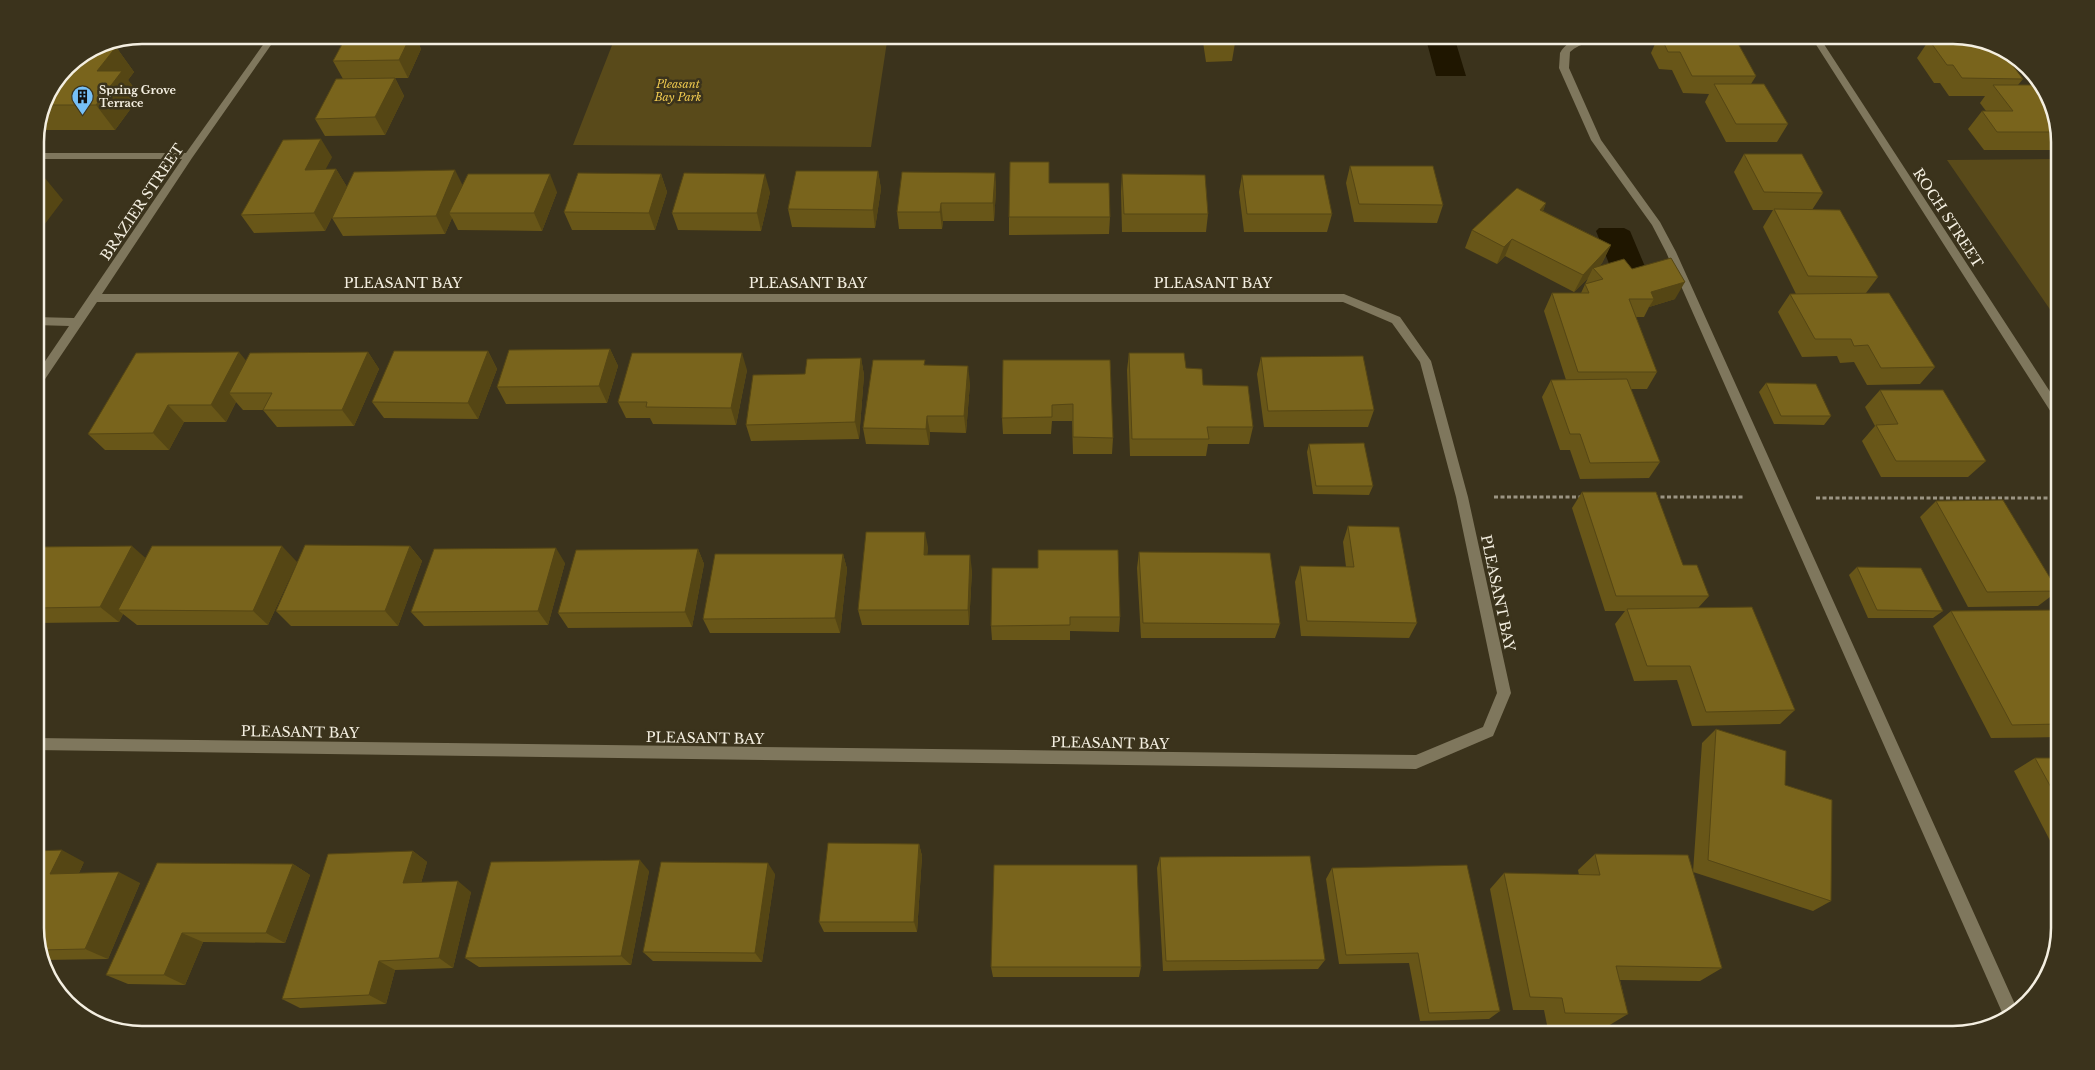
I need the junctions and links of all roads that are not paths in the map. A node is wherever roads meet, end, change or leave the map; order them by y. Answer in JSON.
{"nodes":[{"id":1,"x":268,"y":44,"type":"edge"},
{"id":2,"x":1573,"y":44,"type":"edge"},
{"id":3,"x":1820,"y":44,"type":"edge"},
{"id":4,"x":44,"y":156,"type":"edge"},
{"id":5,"x":189,"y":156,"type":"junction"},
{"id":6,"x":94,"y":298,"type":"junction"},
{"id":7,"x":44,"y":322,"type":"edge"},
{"id":8,"x":78,"y":322,"type":"junction"},
{"id":9,"x":44,"y":372,"type":"edge"},
{"id":10,"x":2051,"y":403,"type":"edge"},
{"id":11,"x":44,"y":744,"type":"edge"},
{"id":12,"x":2009,"y":1009,"type":"edge"}],
"edges":[{"from":1,"to":5,"type":"street","name":"BRAZIER STREET"},
{"from":2,"to":12,"type":"street"},
{"from":3,"to":10,"type":"street","name":"ROCH STREET"},
{"from":4,"to":5,"type":"street"},
{"from":5,"to":6,"type":"street","name":"BRAZIER STREET"},
{"from":6,"to":8,"type":"street","name":"BRAZIER STREET"},
{"from":6,"to":11,"type":"street","name":"PLEASANT BAY"},
{"from":7,"to":8,"type":"street"},
{"from":8,"to":9,"type":"street","name":"BRAZIER STREET"}]}
